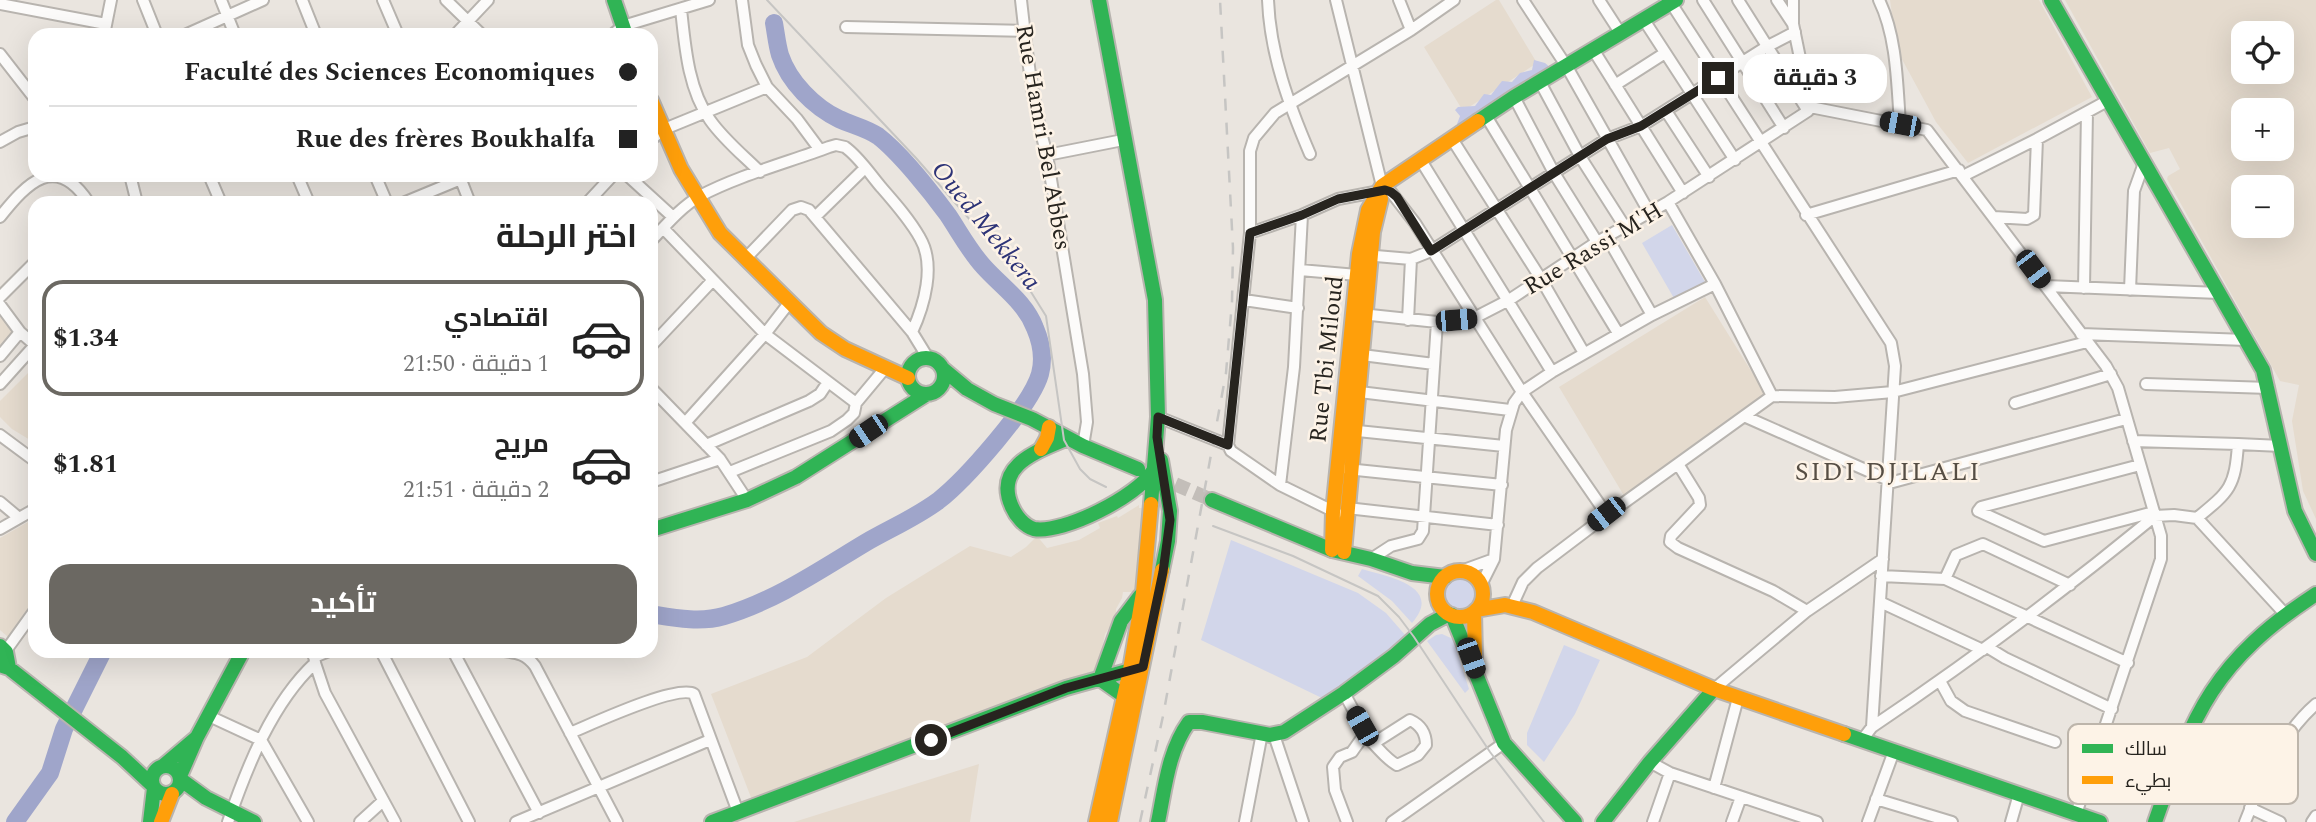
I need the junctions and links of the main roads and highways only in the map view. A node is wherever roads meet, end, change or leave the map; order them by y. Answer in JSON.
{"nodes":[{"id":1,"x":614,"y":0,"type":"edge"},
{"id":2,"x":1099,"y":0,"type":"edge"},
{"id":3,"x":2051,"y":0,"type":"edge"},
{"id":4,"x":1673,"y":2,"type":"edge"},
{"id":5,"x":619,"y":28,"type":"edge"},
{"id":6,"x":658,"y":137,"type":"edge"},
{"id":7,"x":1366,"y":255,"type":"junction"},
{"id":8,"x":1360,"y":314,"type":"junction"},
{"id":9,"x":869,"y":359,"type":"junction"},
{"id":10,"x":924,"y":359,"type":"junction"},
{"id":11,"x":943,"y":369,"type":"junction"},
{"id":12,"x":909,"y":380,"type":"junction"},
{"id":13,"x":1352,"y":391,"type":"junction"},
{"id":14,"x":930,"y":393,"type":"junction"},
{"id":15,"x":976,"y":395,"type":"junction"},
{"id":16,"x":888,"y":417,"type":"junction"},
{"id":17,"x":1049,"y":427,"type":"junction"},
{"id":18,"x":1157,"y":437,"type":"junction"},
{"id":19,"x":1068,"y":438,"type":"junction"},
{"id":20,"x":1041,"y":449,"type":"junction"},
{"id":21,"x":1138,"y":469,"type":"dead end"},
{"id":22,"x":1154,"y":469,"type":"junction"},
{"id":23,"x":1130,"y":495,"type":"junction"},
{"id":24,"x":1150,"y":495,"type":"junction"},
{"id":25,"x":1212,"y":500,"type":"tunnel mouth"},
{"id":26,"x":658,"y":528,"type":"edge"},
{"id":27,"x":1338,"y":551,"type":"junction"},
{"id":28,"x":2316,"y":554,"type":"edge"},
{"id":29,"x":1404,"y":571,"type":"junction"},
{"id":30,"x":1444,"y":577,"type":"junction"},
{"id":31,"x":1482,"y":589,"type":"junction"},
{"id":32,"x":1143,"y":593,"type":"junction"},
{"id":33,"x":2316,"y":594,"type":"edge"},
{"id":34,"x":1438,"y":598,"type":"junction"},
{"id":35,"x":1155,"y":605,"type":"junction"},
{"id":36,"x":1508,"y":606,"type":"junction"},
{"id":37,"x":1475,"y":611,"type":"junction"},
{"id":38,"x":1450,"y":614,"type":"junction"},
{"id":39,"x":1421,"y":631,"type":"junction"},
{"id":40,"x":3,"y":658,"type":"edge"},
{"id":41,"x":239,"y":658,"type":"edge"},
{"id":42,"x":1136,"y":669,"type":"junction"},
{"id":43,"x":1476,"y":673,"type":"junction"},
{"id":44,"x":1100,"y":679,"type":"junction"},
{"id":45,"x":1714,"y":690,"type":"junction"},
{"id":46,"x":1124,"y":696,"type":"junction"},
{"id":47,"x":2193,"y":724,"type":"edge"},
{"id":48,"x":197,"y":737,"type":"junction"},
{"id":49,"x":120,"y":756,"type":"junction"},
{"id":50,"x":1517,"y":756,"type":"junction"},
{"id":51,"x":161,"y":767,"type":"junction"},
{"id":52,"x":180,"y":777,"type":"junction"},
{"id":53,"x":153,"y":786,"type":"junction"},
{"id":54,"x":173,"y":794,"type":"junction"},
{"id":55,"x":206,"y":798,"type":"junction"},
{"id":56,"x":2162,"y":804,"type":"edge"},
{"id":57,"x":230,"y":816,"type":"edge"},
{"id":58,"x":150,"y":822,"type":"edge"},
{"id":59,"x":161,"y":822,"type":"edge"},
{"id":60,"x":254,"y":822,"type":"edge"},
{"id":61,"x":712,"y":822,"type":"edge"},
{"id":62,"x":1096,"y":822,"type":"edge"},
{"id":63,"x":1110,"y":822,"type":"edge"},
{"id":64,"x":1158,"y":822,"type":"edge"},
{"id":65,"x":1563,"y":822,"type":"edge"},
{"id":66,"x":1575,"y":822,"type":"edge"},
{"id":67,"x":1603,"y":822,"type":"edge"},
{"id":68,"x":2100,"y":822,"type":"edge"},
{"id":69,"x":2155,"y":822,"type":"edge"}],
"edges":[{"from":1,"to":5,"type":"main road"},
{"from":2,"to":18,"type":"main road"},
{"from":3,"to":28,"type":"main road"},
{"from":4,"to":7,"type":"main road","name":"Rue Tbi Miloud"},
{"from":6,"to":9,"type":"main road"},
{"from":7,"to":8,"type":"main road"},
{"from":7,"to":8,"type":"main road","name":"Rue Tbi Miloud"},
{"from":8,"to":13,"type":"main road","name":"Rue Tbi Miloud"},
{"from":8,"to":13,"type":"main road"},
{"from":9,"to":10,"type":"main road"},
{"from":9,"to":12,"type":"main road"},
{"from":10,"to":11,"type":"main road"},
{"from":10,"to":12,"type":"main road"},
{"from":11,"to":14,"type":"main road"},
{"from":11,"to":15,"type":"main road"},
{"from":12,"to":14,"type":"main road"},
{"from":12,"to":16,"type":"main road"},
{"from":13,"to":27,"type":"main road","name":"Rue Tbi Miloud"},
{"from":14,"to":15,"type":"main road"},
{"from":14,"to":16,"type":"main road"},
{"from":15,"to":17,"type":"main road"},
{"from":16,"to":26,"type":"main road"},
{"from":17,"to":19,"type":"main road"},
{"from":17,"to":20,"type":"main road"},
{"from":18,"to":22,"type":"main road"},
{"from":18,"to":35,"type":"main road"},
{"from":19,"to":20,"type":"main road"},
{"from":19,"to":21,"type":"main road"},
{"from":20,"to":23,"type":"main road"},
{"from":22,"to":23,"type":"main road"},
{"from":22,"to":24,"type":"main road"},
{"from":23,"to":24,"type":"main road"},
{"from":24,"to":32,"type":"main road"},
{"from":24,"to":35,"type":"main road"},
{"from":25,"to":27,"type":"main road"},
{"from":27,"to":29,"type":"main road"},
{"from":29,"to":30,"type":"main road"},
{"from":29,"to":34,"type":"main road"},
{"from":30,"to":31,"type":"main road"},
{"from":30,"to":34,"type":"main road"},
{"from":31,"to":36,"type":"main road"},
{"from":31,"to":37,"type":"main road"},
{"from":32,"to":42,"type":"main road"},
{"from":32,"to":44,"type":"main road"},
{"from":33,"to":47,"type":"main road"},
{"from":34,"to":38,"type":"main road"},
{"from":34,"to":39,"type":"main road"},
{"from":35,"to":42,"type":"main road"},
{"from":36,"to":37,"type":"main road"},
{"from":36,"to":45,"type":"main road"},
{"from":37,"to":38,"type":"main road"},
{"from":37,"to":43,"type":"main road"},
{"from":38,"to":39,"type":"main road"},
{"from":38,"to":43,"type":"main road"},
{"from":39,"to":64,"type":"main road"},
{"from":40,"to":49,"type":"main road"},
{"from":41,"to":48,"type":"main road"},
{"from":42,"to":44,"type":"main road"},
{"from":42,"to":46,"type":"main road"},
{"from":42,"to":63,"type":"main road"},
{"from":43,"to":50,"type":"main road"},
{"from":44,"to":46,"type":"main road"},
{"from":44,"to":61,"type":"main road"},
{"from":45,"to":67,"type":"main road"},
{"from":45,"to":68,"type":"main road"},
{"from":46,"to":62,"type":"main road"},
{"from":48,"to":51,"type":"main road"},
{"from":48,"to":52,"type":"main road"},
{"from":49,"to":51,"type":"main road"},
{"from":49,"to":53,"type":"main road"},
{"from":50,"to":65,"type":"main road"},
{"from":50,"to":66,"type":"main road"},
{"from":51,"to":52,"type":"main road"},
{"from":51,"to":53,"type":"main road"},
{"from":52,"to":54,"type":"main road"},
{"from":52,"to":55,"type":"main road"},
{"from":53,"to":54,"type":"main road"},
{"from":53,"to":58,"type":"main road"},
{"from":54,"to":55,"type":"main road"},
{"from":54,"to":59,"type":"main road"},
{"from":55,"to":57,"type":"main road"},
{"from":56,"to":69,"type":"main road"},
{"from":57,"to":60,"type":"main road"}]}
